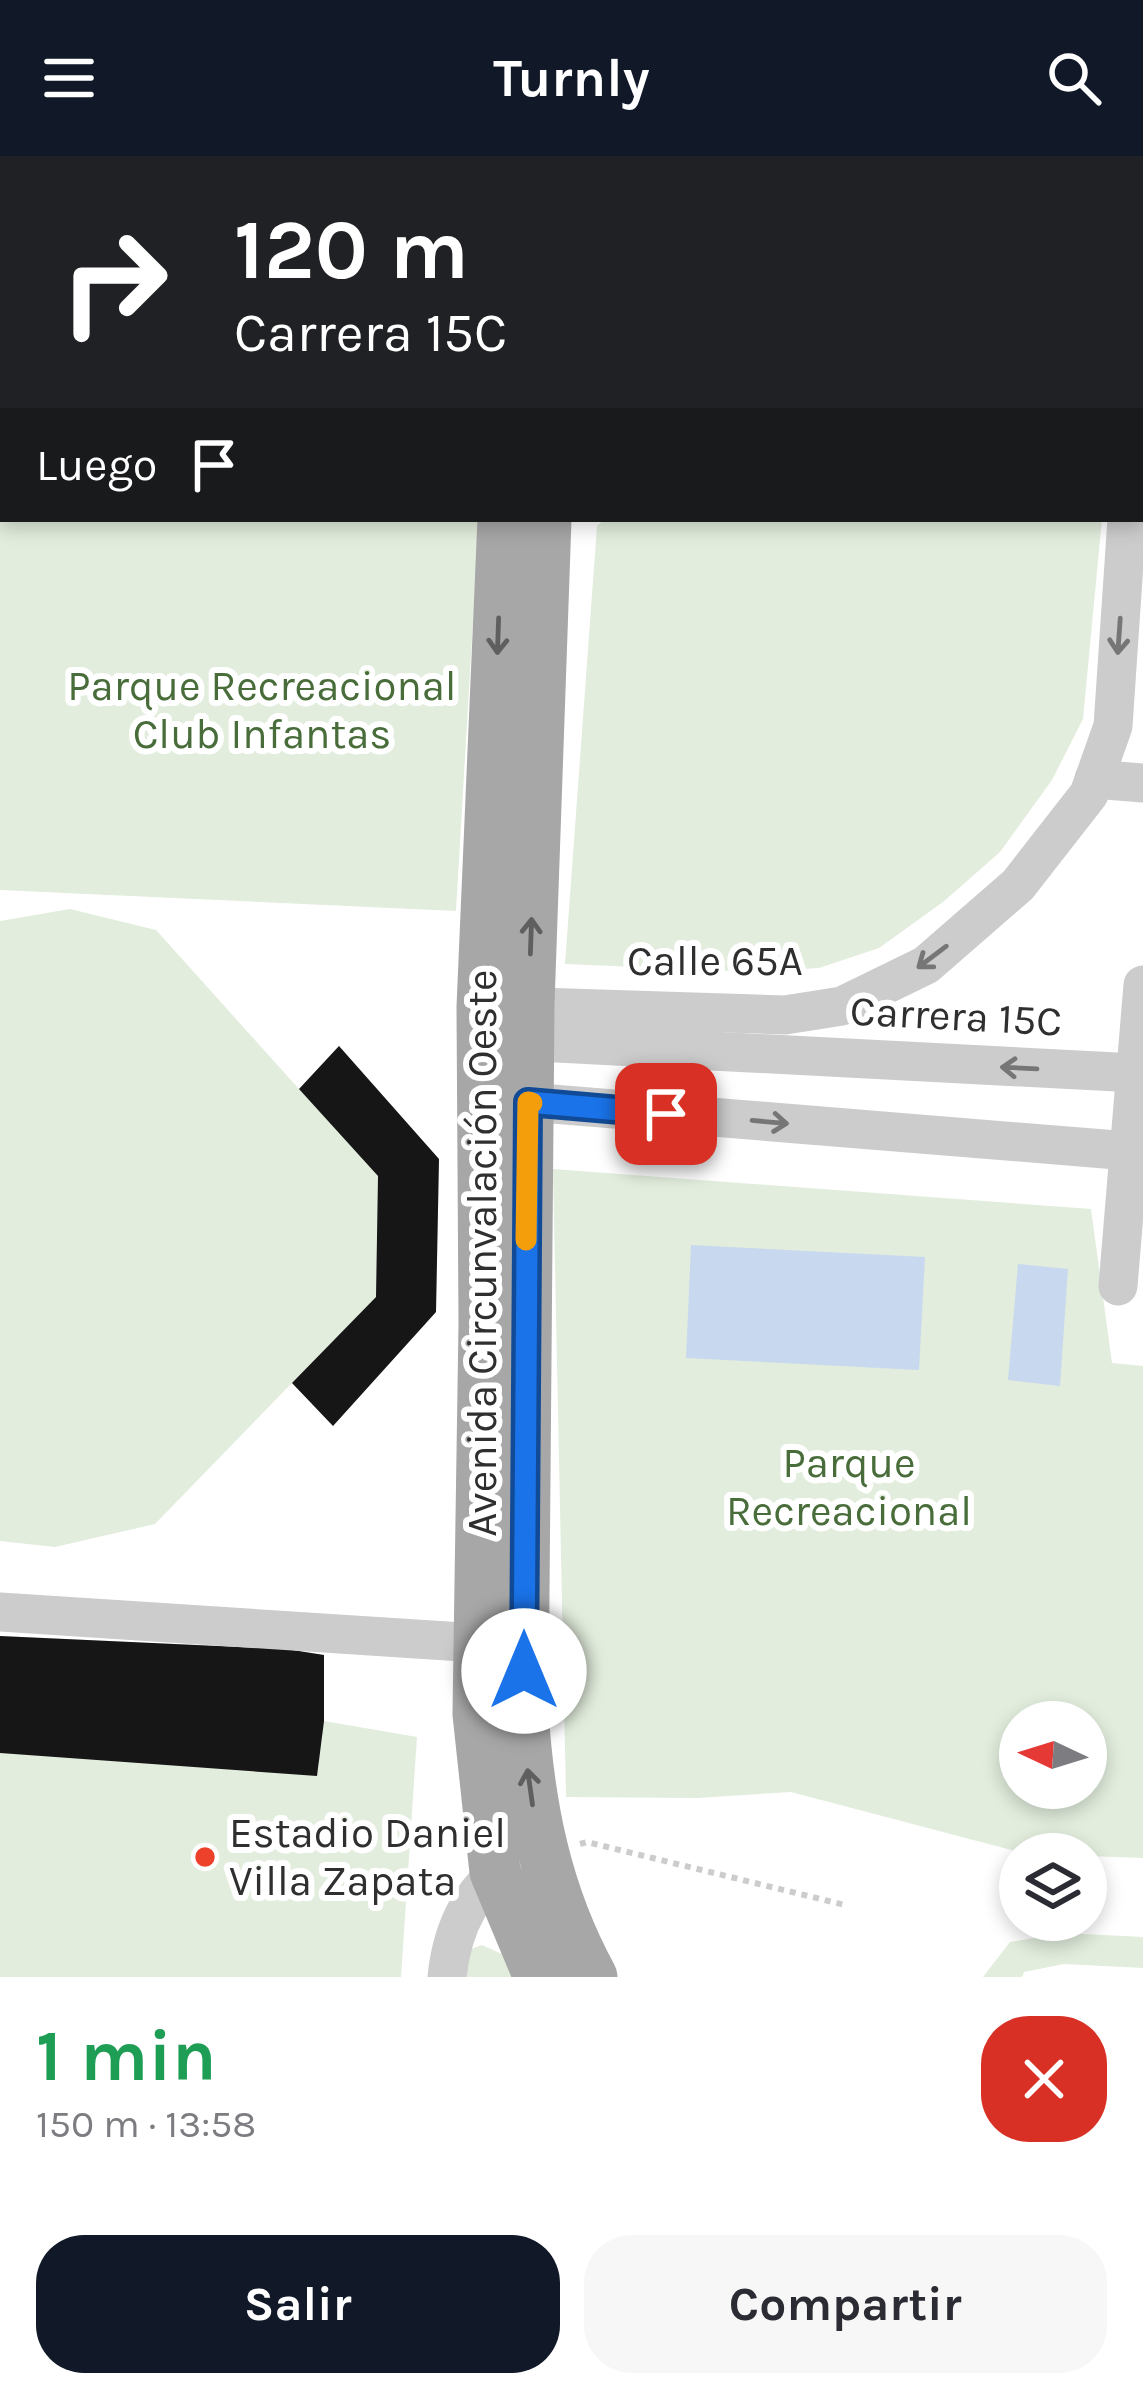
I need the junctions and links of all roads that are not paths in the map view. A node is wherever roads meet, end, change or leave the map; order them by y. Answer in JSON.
{"nodes":[{"id":1,"x":503,"y":522,"type":"edge"},
{"id":2,"x":546,"y":522,"type":"edge"},
{"id":3,"x":1127,"y":522,"type":"edge"},
{"id":4,"x":1094,"y":779,"type":"junction"},
{"id":5,"x":1143,"y":783,"type":"edge"},
{"id":6,"x":1143,"y":985,"type":"edge"},
{"id":7,"x":506,"y":1023,"type":"junction"},
{"id":8,"x":1136,"y":1073,"type":"junction"},
{"id":9,"x":528,"y":1102,"type":"junction"},
{"id":10,"x":1129,"y":1151,"type":"junction"},
{"id":11,"x":1118,"y":1286,"type":"dead end"},
{"id":12,"x":0,"y":1612,"type":"edge"},
{"id":13,"x":478,"y":1643,"type":"junction"},
{"id":14,"x":542,"y":1852,"type":"junction"},
{"id":15,"x":495,"y":1872,"type":"junction"},
{"id":16,"x":447,"y":1977,"type":"edge"},
{"id":17,"x":539,"y":1977,"type":"edge"},
{"id":18,"x":592,"y":1977,"type":"edge"}],
"edges":[{"from":1,"to":7,"type":"main road","name":"Avenida Circunvalación Oeste","one_way":true},
{"from":7,"to":2,"type":"main road","name":"Avenida Circunvalación Oeste","one_way":true},
{"from":3,"to":4,"type":"street","name":"Calle 65A","one_way":true},
{"from":4,"to":5,"type":"street"},
{"from":4,"to":7,"type":"street","name":"Calle 65A","one_way":true},
{"from":6,"to":8,"type":"street"},
{"from":8,"to":7,"type":"street","name":"Carrera 15C","one_way":true},
{"from":7,"to":9,"type":"main road","name":"Avenida Circunvalación Oeste"},
{"from":7,"to":13,"type":"main road","name":"Avenida Circunvalación Oeste"},
{"from":8,"to":10,"type":"street"},
{"from":9,"to":10,"type":"street","one_way":true},
{"from":14,"to":9,"type":"main road","name":"Avenida Circunvalación Oeste","one_way":true},
{"from":10,"to":11,"type":"street"},
{"from":12,"to":13,"type":"street"},
{"from":13,"to":15,"type":"main road","name":"Avenida Circunvalación Oeste"},
{"from":14,"to":15,"type":"street"},
{"from":14,"to":18,"type":"main road","name":"Avenida Circunvalación Oeste"},
{"from":15,"to":16,"type":"street"},
{"from":15,"to":17,"type":"main road","name":"Avenida Circunvalación Oeste"}]}
